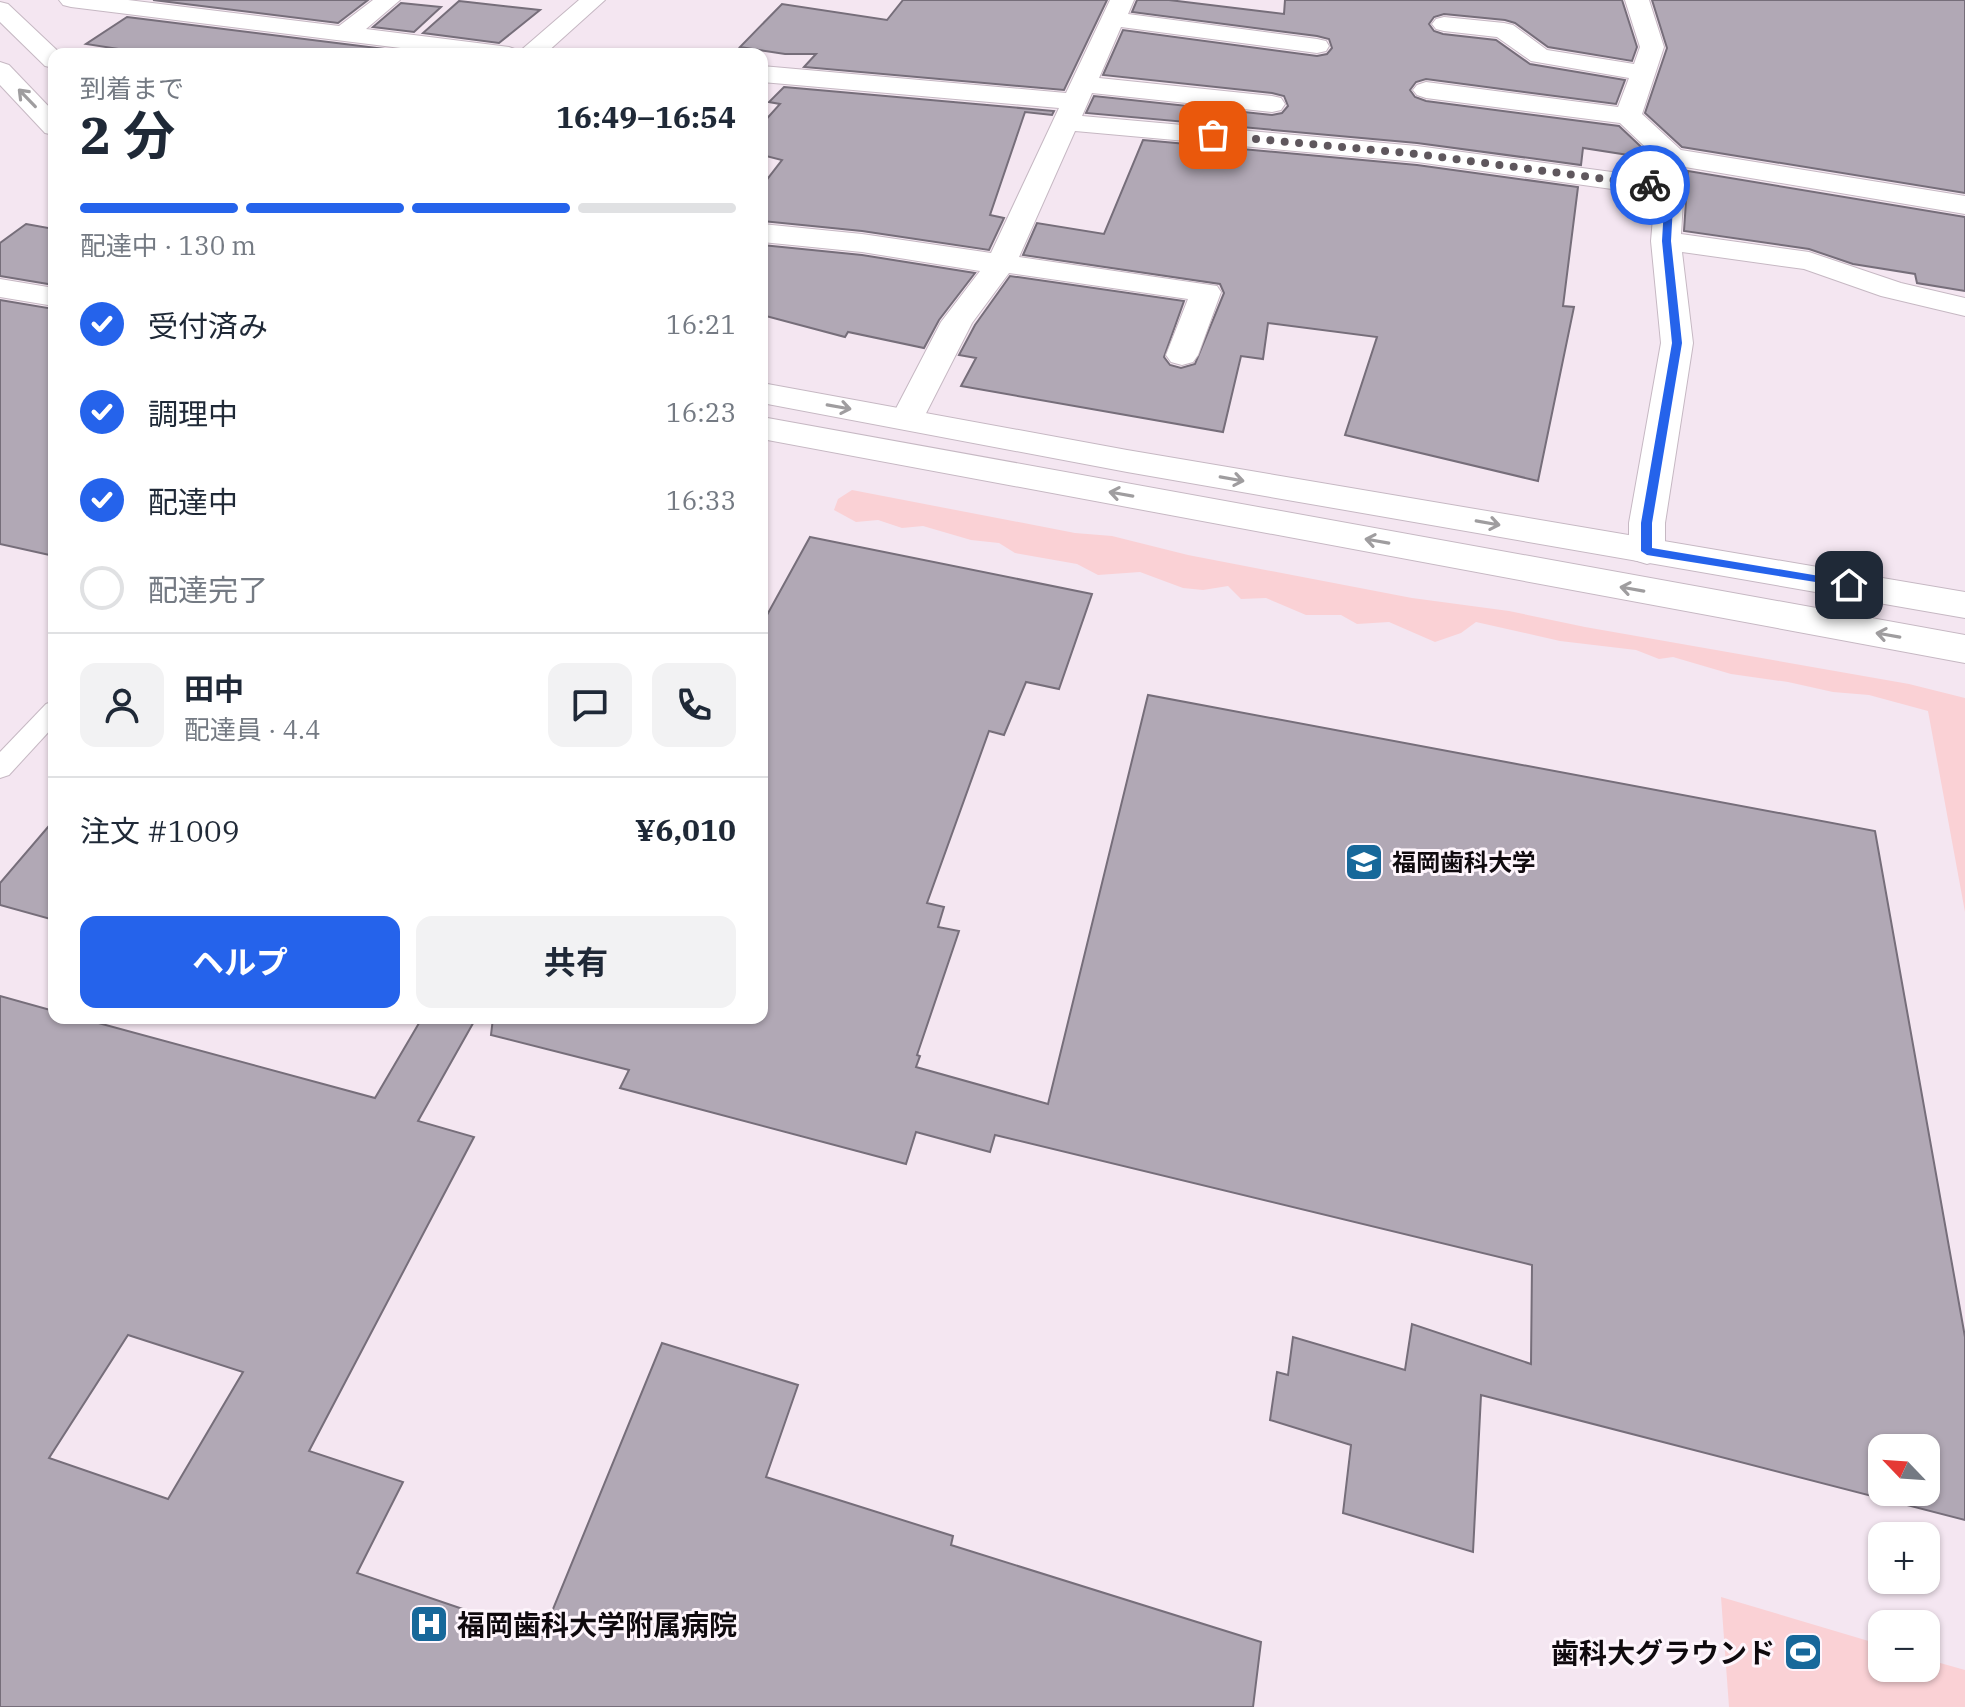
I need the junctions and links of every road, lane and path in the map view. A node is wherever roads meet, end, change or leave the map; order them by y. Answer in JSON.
{"nodes":[{"id":1,"x":71,"y":0,"type":"edge"},
{"id":2,"x":253,"y":0,"type":"edge"},
{"id":3,"x":388,"y":0,"type":"edge"},
{"id":4,"x":593,"y":0,"type":"edge"},
{"id":5,"x":1637,"y":0,"type":"edge"},
{"id":6,"x":7,"y":9,"type":"edge"},
{"id":7,"x":1117,"y":9,"type":"edge"},
{"id":8,"x":226,"y":19,"type":"junction"},
{"id":9,"x":1444,"y":24,"type":"dead end"},
{"id":10,"x":344,"y":34,"type":"junction"},
{"id":11,"x":1317,"y":46,"type":"dead end"},
{"id":12,"x":460,"y":48,"type":"edge"},
{"id":13,"x":537,"y":48,"type":"edge"},
{"id":14,"x":48,"y":54,"type":"edge"},
{"id":15,"x":0,"y":70,"type":"edge"},
{"id":16,"x":1643,"y":73,"type":"junction"},
{"id":17,"x":768,"y":75,"type":"edge"},
{"id":18,"x":1426,"y":90,"type":"dead end"},
{"id":19,"x":1076,"y":103,"type":"junction"},
{"id":20,"x":1272,"y":104,"type":"dead end"},
{"id":21,"x":1628,"y":116,"type":"junction"},
{"id":22,"x":48,"y":121,"type":"edge"},
{"id":23,"x":1672,"y":157,"type":"junction"},
{"id":24,"x":1669,"y":188,"type":"junction"},
{"id":25,"x":1965,"y":205,"type":"edge"},
{"id":26,"x":768,"y":234,"type":"edge"},
{"id":27,"x":1666,"y":241,"type":"junction"},
{"id":28,"x":1001,"y":263,"type":"junction"},
{"id":29,"x":0,"y":288,"type":"edge"},
{"id":30,"x":48,"y":296,"type":"edge"},
{"id":31,"x":1965,"y":307,"type":"edge"},
{"id":32,"x":1182,"y":355,"type":"dead end"},
{"id":33,"x":768,"y":394,"type":"edge"},
{"id":34,"x":907,"y":420,"type":"junction"},
{"id":35,"x":768,"y":429,"type":"edge"},
{"id":36,"x":1647,"y":551,"type":"junction"},
{"id":37,"x":1965,"y":605,"type":"edge"},
{"id":38,"x":1965,"y":649,"type":"edge"},
{"id":39,"x":48,"y":716,"type":"edge"},
{"id":40,"x":0,"y":768,"type":"edge"}],
"edges":[{"from":1,"to":8,"type":"street"},
{"from":2,"to":8,"type":"street"},
{"from":3,"to":10,"type":"street"},
{"from":4,"to":13,"type":"street"},
{"from":5,"to":16,"type":"street"},
{"from":6,"to":14,"type":"street"},
{"from":7,"to":11,"type":"street"},
{"from":7,"to":19,"type":"street"},
{"from":8,"to":10,"type":"street"},
{"from":9,"to":16,"type":"street"},
{"from":10,"to":12,"type":"street"},
{"from":22,"to":15,"type":"street","one_way":true},
{"from":16,"to":21,"type":"street"},
{"from":17,"to":19,"type":"street"},
{"from":18,"to":21,"type":"street"},
{"from":19,"to":20,"type":"street"},
{"from":19,"to":24,"type":"street"},
{"from":19,"to":28,"type":"street"},
{"from":21,"to":23,"type":"street"},
{"from":23,"to":24,"type":"street"},
{"from":23,"to":25,"type":"street"},
{"from":24,"to":27,"type":"street"},
{"from":26,"to":28,"type":"street"},
{"from":27,"to":31,"type":"street"},
{"from":27,"to":36,"type":"street"},
{"from":28,"to":32,"type":"street"},
{"from":28,"to":34,"type":"street"},
{"from":29,"to":30,"type":"street"},
{"from":33,"to":34,"type":"street","one_way":true},
{"from":34,"to":36,"type":"street","one_way":true},
{"from":38,"to":35,"type":"street","one_way":true},
{"from":36,"to":37,"type":"street"},
{"from":39,"to":40,"type":"lane"}]}
